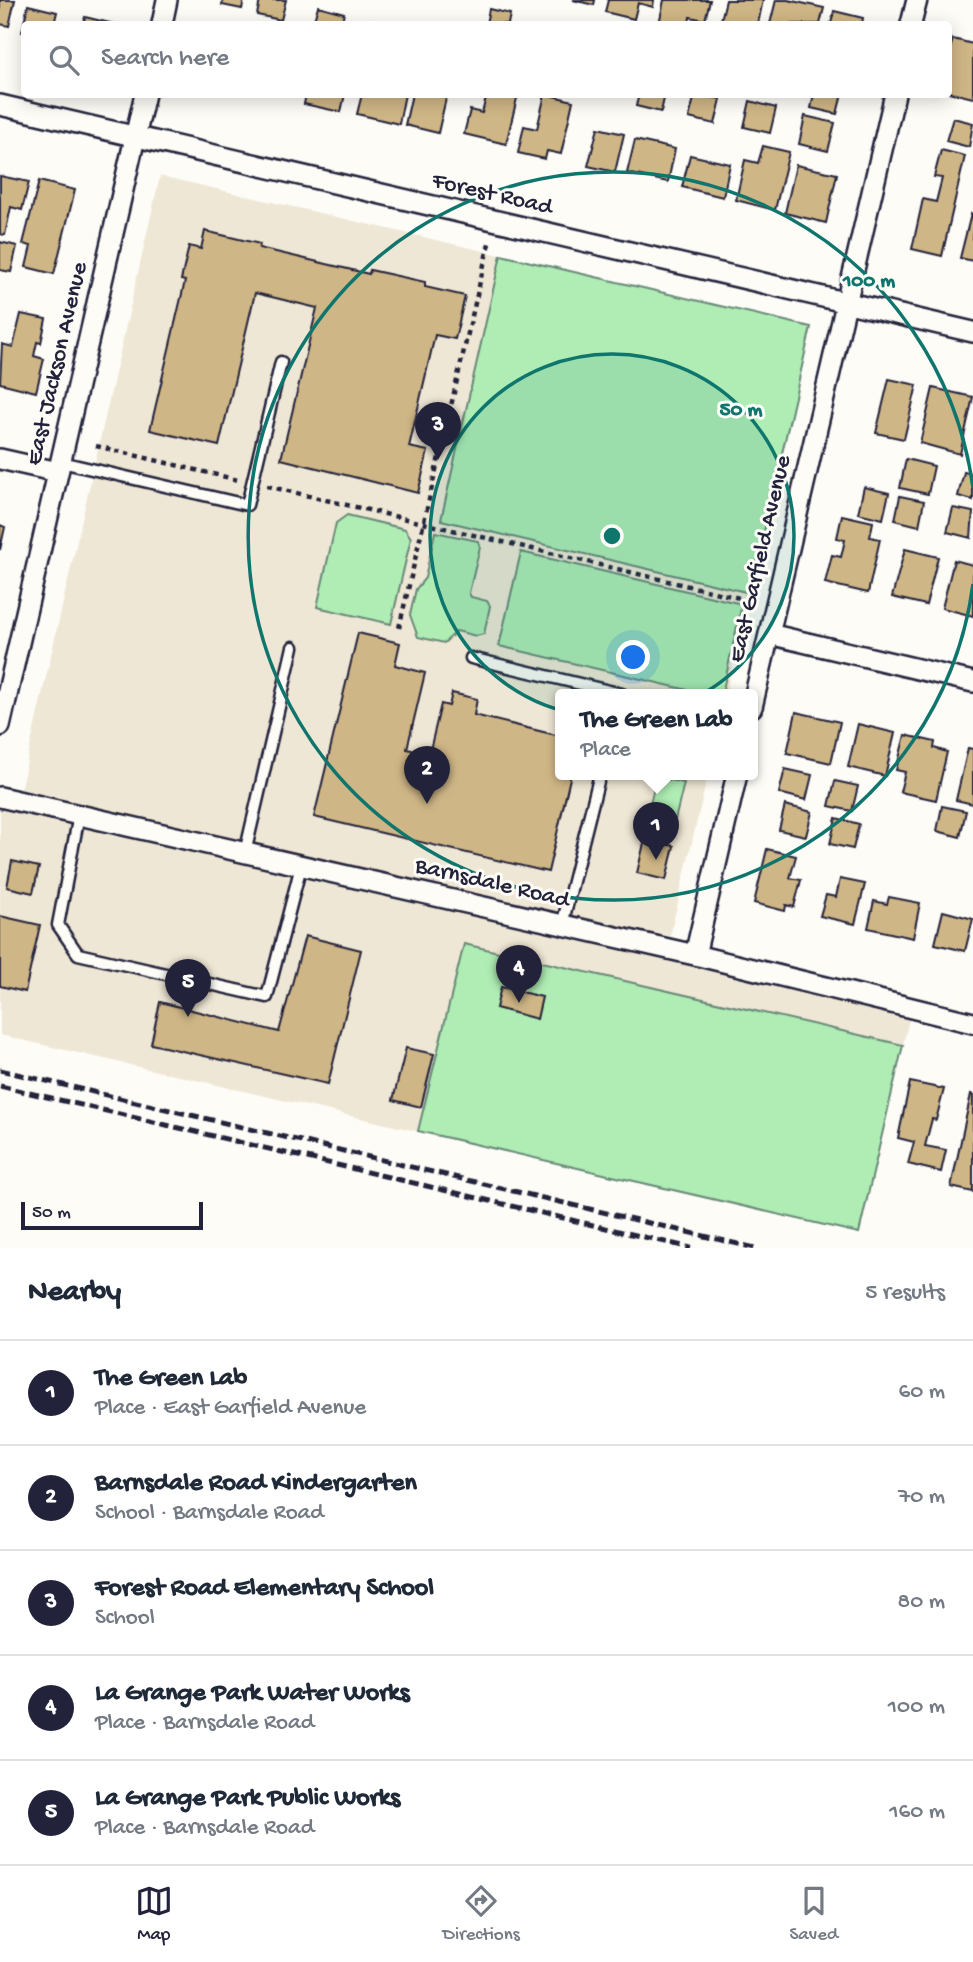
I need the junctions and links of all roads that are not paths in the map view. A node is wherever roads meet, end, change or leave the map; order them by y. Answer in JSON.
{"nodes":[{"id":1,"x":167,"y":0,"type":"edge"},
{"id":2,"x":917,"y":0,"type":"edge"},
{"id":3,"x":163,"y":21,"type":"edge"},
{"id":4,"x":912,"y":21,"type":"edge"},
{"id":5,"x":144,"y":98,"type":"edge"},
{"id":6,"x":894,"y":98,"type":"edge"},
{"id":7,"x":0,"y":105,"type":"edge"},
{"id":8,"x":136,"y":137,"type":"junction"},
{"id":9,"x":845,"y":302,"type":"junction"},
{"id":10,"x":973,"y":332,"type":"edge"},
{"id":11,"x":281,"y":362,"type":"dead end"},
{"id":12,"x":0,"y":459,"type":"edge"},
{"id":13,"x":60,"y":467,"type":"junction"},
{"id":14,"x":769,"y":634,"type":"junction"},
{"id":15,"x":293,"y":647,"type":"dead end"},
{"id":16,"x":471,"y":658,"type":"dead end"},
{"id":17,"x":973,"y":682,"type":"edge"},
{"id":18,"x":599,"y":689,"type":"edge"},
{"id":19,"x":756,"y":689,"type":"edge"},
{"id":20,"x":0,"y":726,"type":"edge"},
{"id":21,"x":598,"y":780,"type":"edge"},
{"id":22,"x":736,"y":780,"type":"edge"},
{"id":23,"x":0,"y":797,"type":"edge"},
{"id":24,"x":79,"y":815,"type":"junction"},
{"id":25,"x":245,"y":853,"type":"junction"},
{"id":26,"x":301,"y":866,"type":"junction"},
{"id":27,"x":562,"y":925,"type":"junction"},
{"id":28,"x":695,"y":955,"type":"junction"},
{"id":29,"x":973,"y":1023,"type":"edge"}],
"edges":[{"from":1,"to":3,"type":"street"},
{"from":2,"to":4,"type":"street"},
{"from":5,"to":8,"type":"street","name":"East Jackson Avenue"},
{"from":6,"to":9,"type":"street","name":"East Garfield Avenue"},
{"from":7,"to":8,"type":"street","name":"Forest Road"},
{"from":8,"to":9,"type":"street","name":"Forest Road"},
{"from":8,"to":13,"type":"street","name":"East Jackson Avenue"},
{"from":9,"to":10,"type":"street","name":"Forest Road"},
{"from":9,"to":14,"type":"street","name":"East Garfield Avenue"},
{"from":11,"to":13,"type":"lane"},
{"from":12,"to":13,"type":"street"},
{"from":13,"to":20,"type":"street","name":"East Jackson Avenue"},
{"from":14,"to":17,"type":"street"},
{"from":14,"to":19,"type":"street","name":"East Garfield Avenue"},
{"from":15,"to":25,"type":"lane"},
{"from":16,"to":18,"type":"lane"},
{"from":21,"to":27,"type":"lane"},
{"from":22,"to":28,"type":"street"},
{"from":23,"to":24,"type":"street","name":"Barnsdale Road"},
{"from":24,"to":25,"type":"street","name":"Barnsdale Road"},
{"from":24,"to":26,"type":"lane"},
{"from":25,"to":26,"type":"street","name":"Barnsdale Road"},
{"from":26,"to":27,"type":"street","name":"Barnsdale Road"},
{"from":27,"to":28,"type":"street","name":"Barnsdale Road"},
{"from":28,"to":29,"type":"street","name":"Barnsdale Road"}]}
